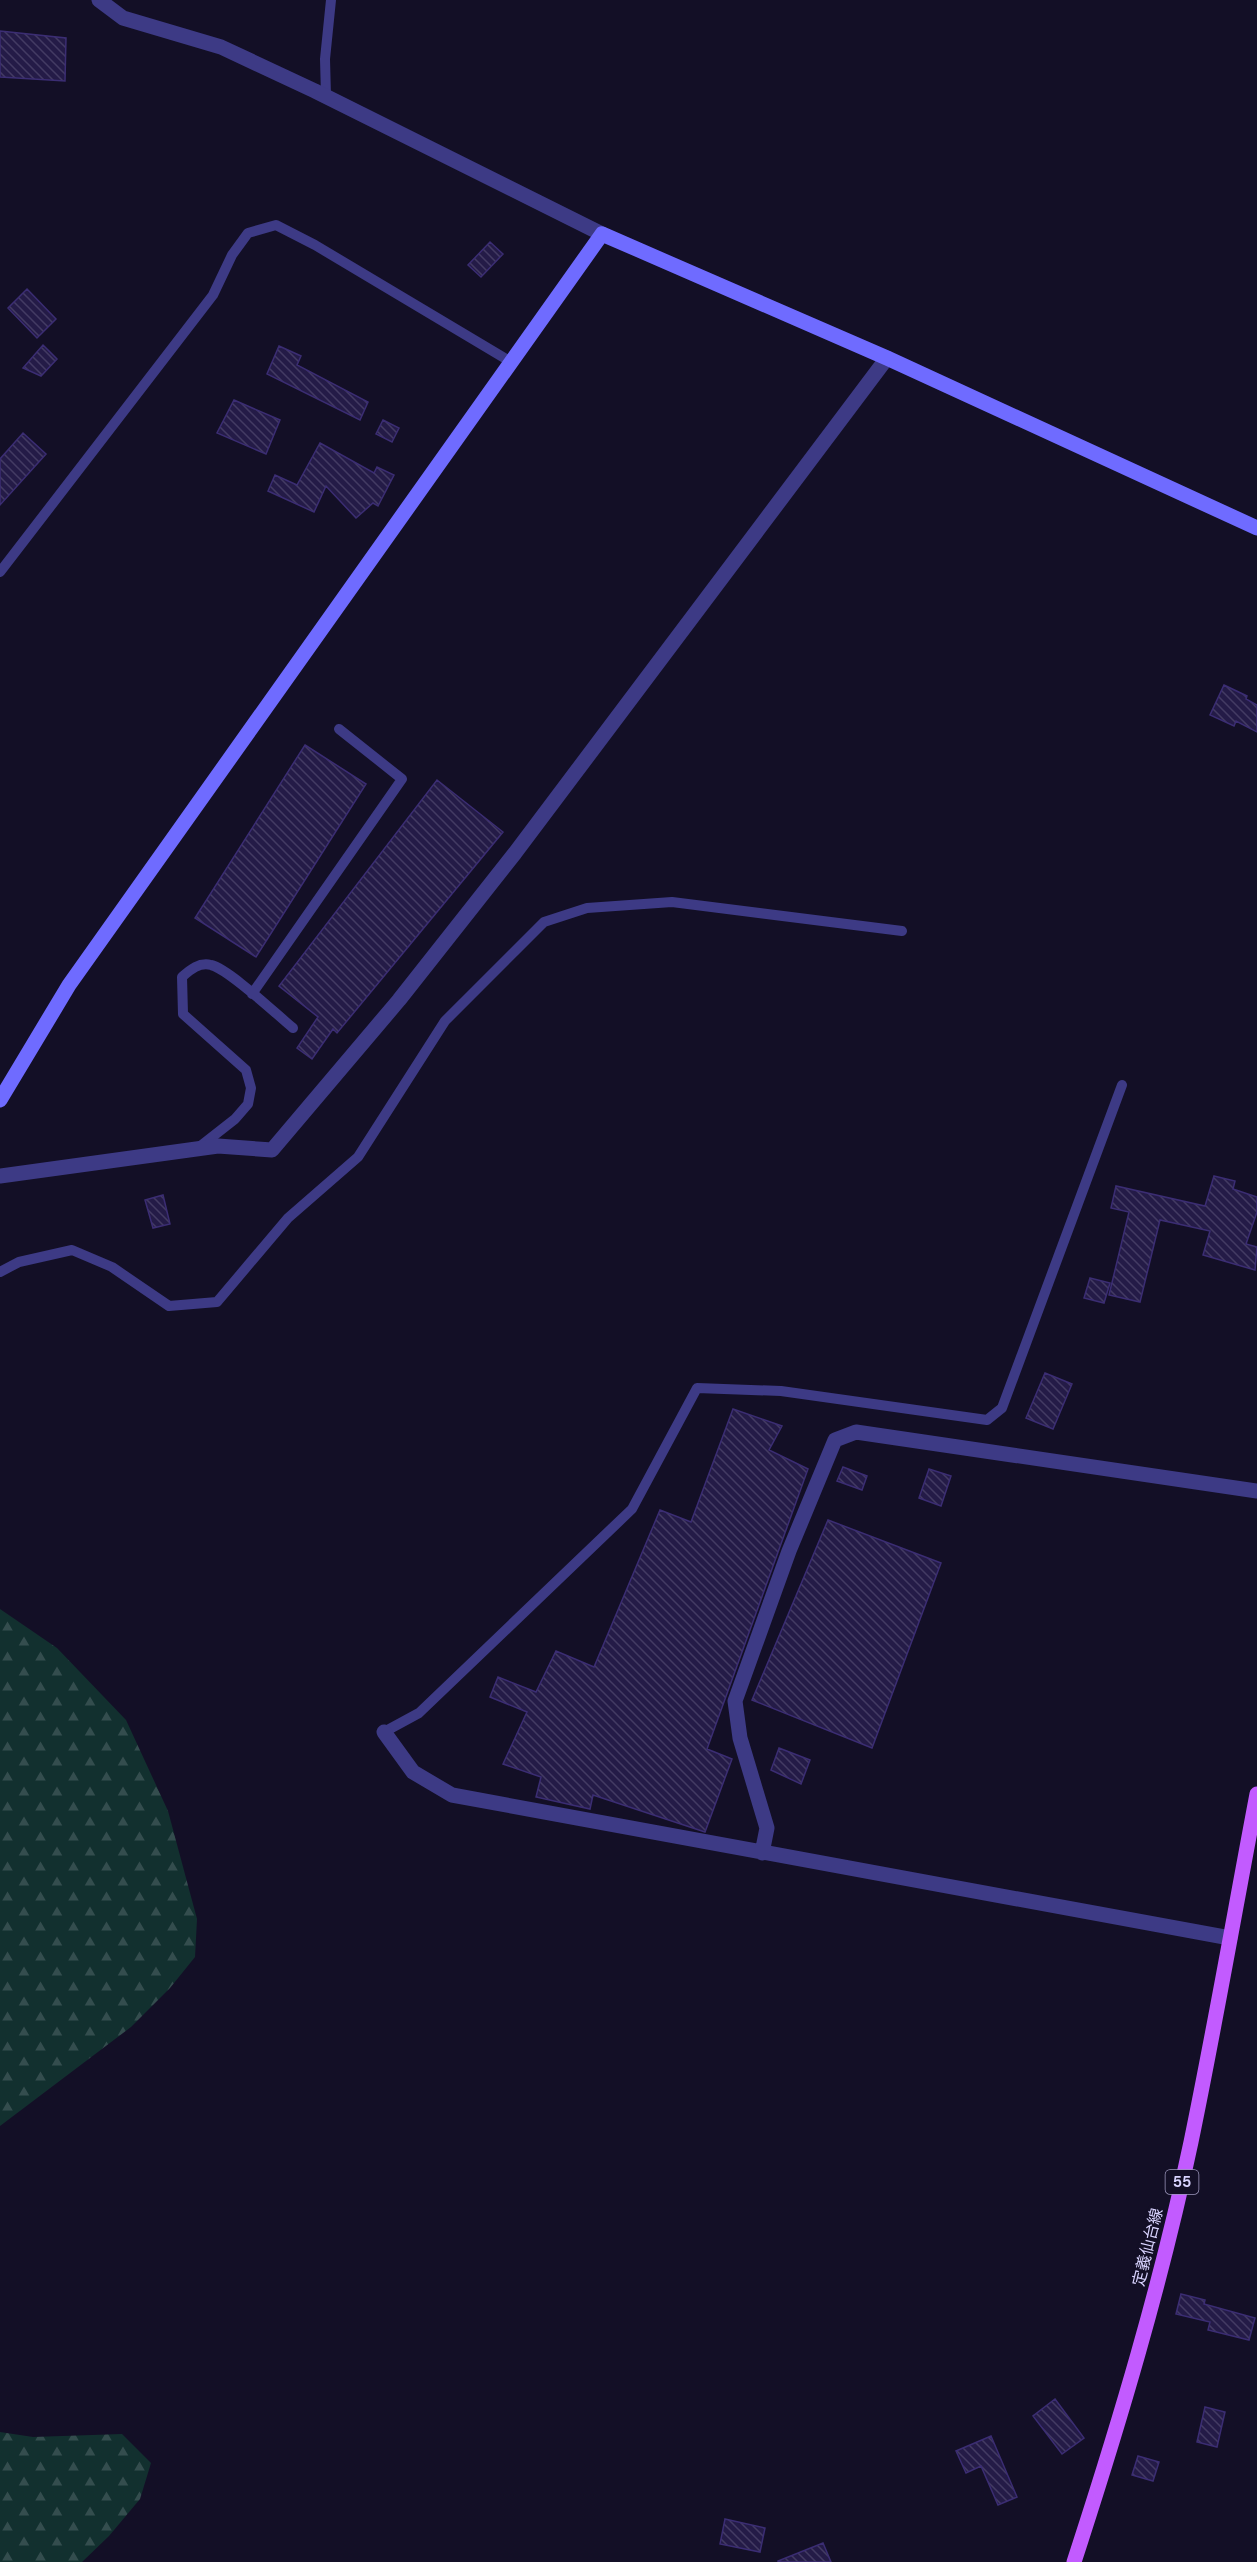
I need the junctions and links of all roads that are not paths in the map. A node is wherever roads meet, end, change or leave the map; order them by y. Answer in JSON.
{"nodes":[{"id":1,"x":99,"y":0,"type":"edge"},
{"id":2,"x":331,"y":0,"type":"edge"},
{"id":3,"x":326,"y":96,"type":"junction"},
{"id":4,"x":602,"y":234,"type":"junction"},
{"id":5,"x":887,"y":358,"type":"junction"},
{"id":6,"x":511,"y":362,"type":"junction"},
{"id":7,"x":1257,"y":528,"type":"edge"},
{"id":8,"x":0,"y":572,"type":"edge"},
{"id":9,"x":339,"y":729,"type":"dead end"},
{"id":10,"x":902,"y":931,"type":"dead end"},
{"id":11,"x":252,"y":994,"type":"junction"},
{"id":12,"x":293,"y":1028,"type":"dead end"},
{"id":13,"x":1122,"y":1085,"type":"dead end"},
{"id":14,"x":0,"y":1100,"type":"edge"},
{"id":15,"x":198,"y":1148,"type":"junction"},
{"id":16,"x":0,"y":1176,"type":"edge"},
{"id":17,"x":0,"y":1272,"type":"edge"},
{"id":18,"x":1257,"y":1491,"type":"edge"},
{"id":19,"x":384,"y":1732,"type":"joint"},
{"id":20,"x":1257,"y":1794,"type":"edge"},
{"id":21,"x":762,"y":1853,"type":"junction"},
{"id":22,"x":1230,"y":1938,"type":"junction"},
{"id":23,"x":1074,"y":2562,"type":"edge"}],
"edges":[{"from":1,"to":3,"type":"street"},
{"from":2,"to":3,"type":"lane"},
{"from":3,"to":4,"type":"street"},
{"from":4,"to":5,"type":"street"},
{"from":4,"to":6,"type":"street"},
{"from":5,"to":7,"type":"street"},
{"from":5,"to":15,"type":"street"},
{"from":6,"to":8,"type":"lane"},
{"from":6,"to":14,"type":"street"},
{"from":9,"to":11,"type":"lane"},
{"from":10,"to":17,"type":"lane"},
{"from":11,"to":12,"type":"lane"},
{"from":11,"to":15,"type":"lane"},
{"from":13,"to":19,"type":"lane"},
{"from":15,"to":16,"type":"street"},
{"from":18,"to":21,"type":"street"},
{"from":19,"to":21,"type":"street"},
{"from":20,"to":22,"type":"main road","name":"定義仙台線","number":"55"},
{"from":21,"to":22,"type":"street"},
{"from":22,"to":23,"type":"main road","name":"定義仙台線","number":"55"}]}
